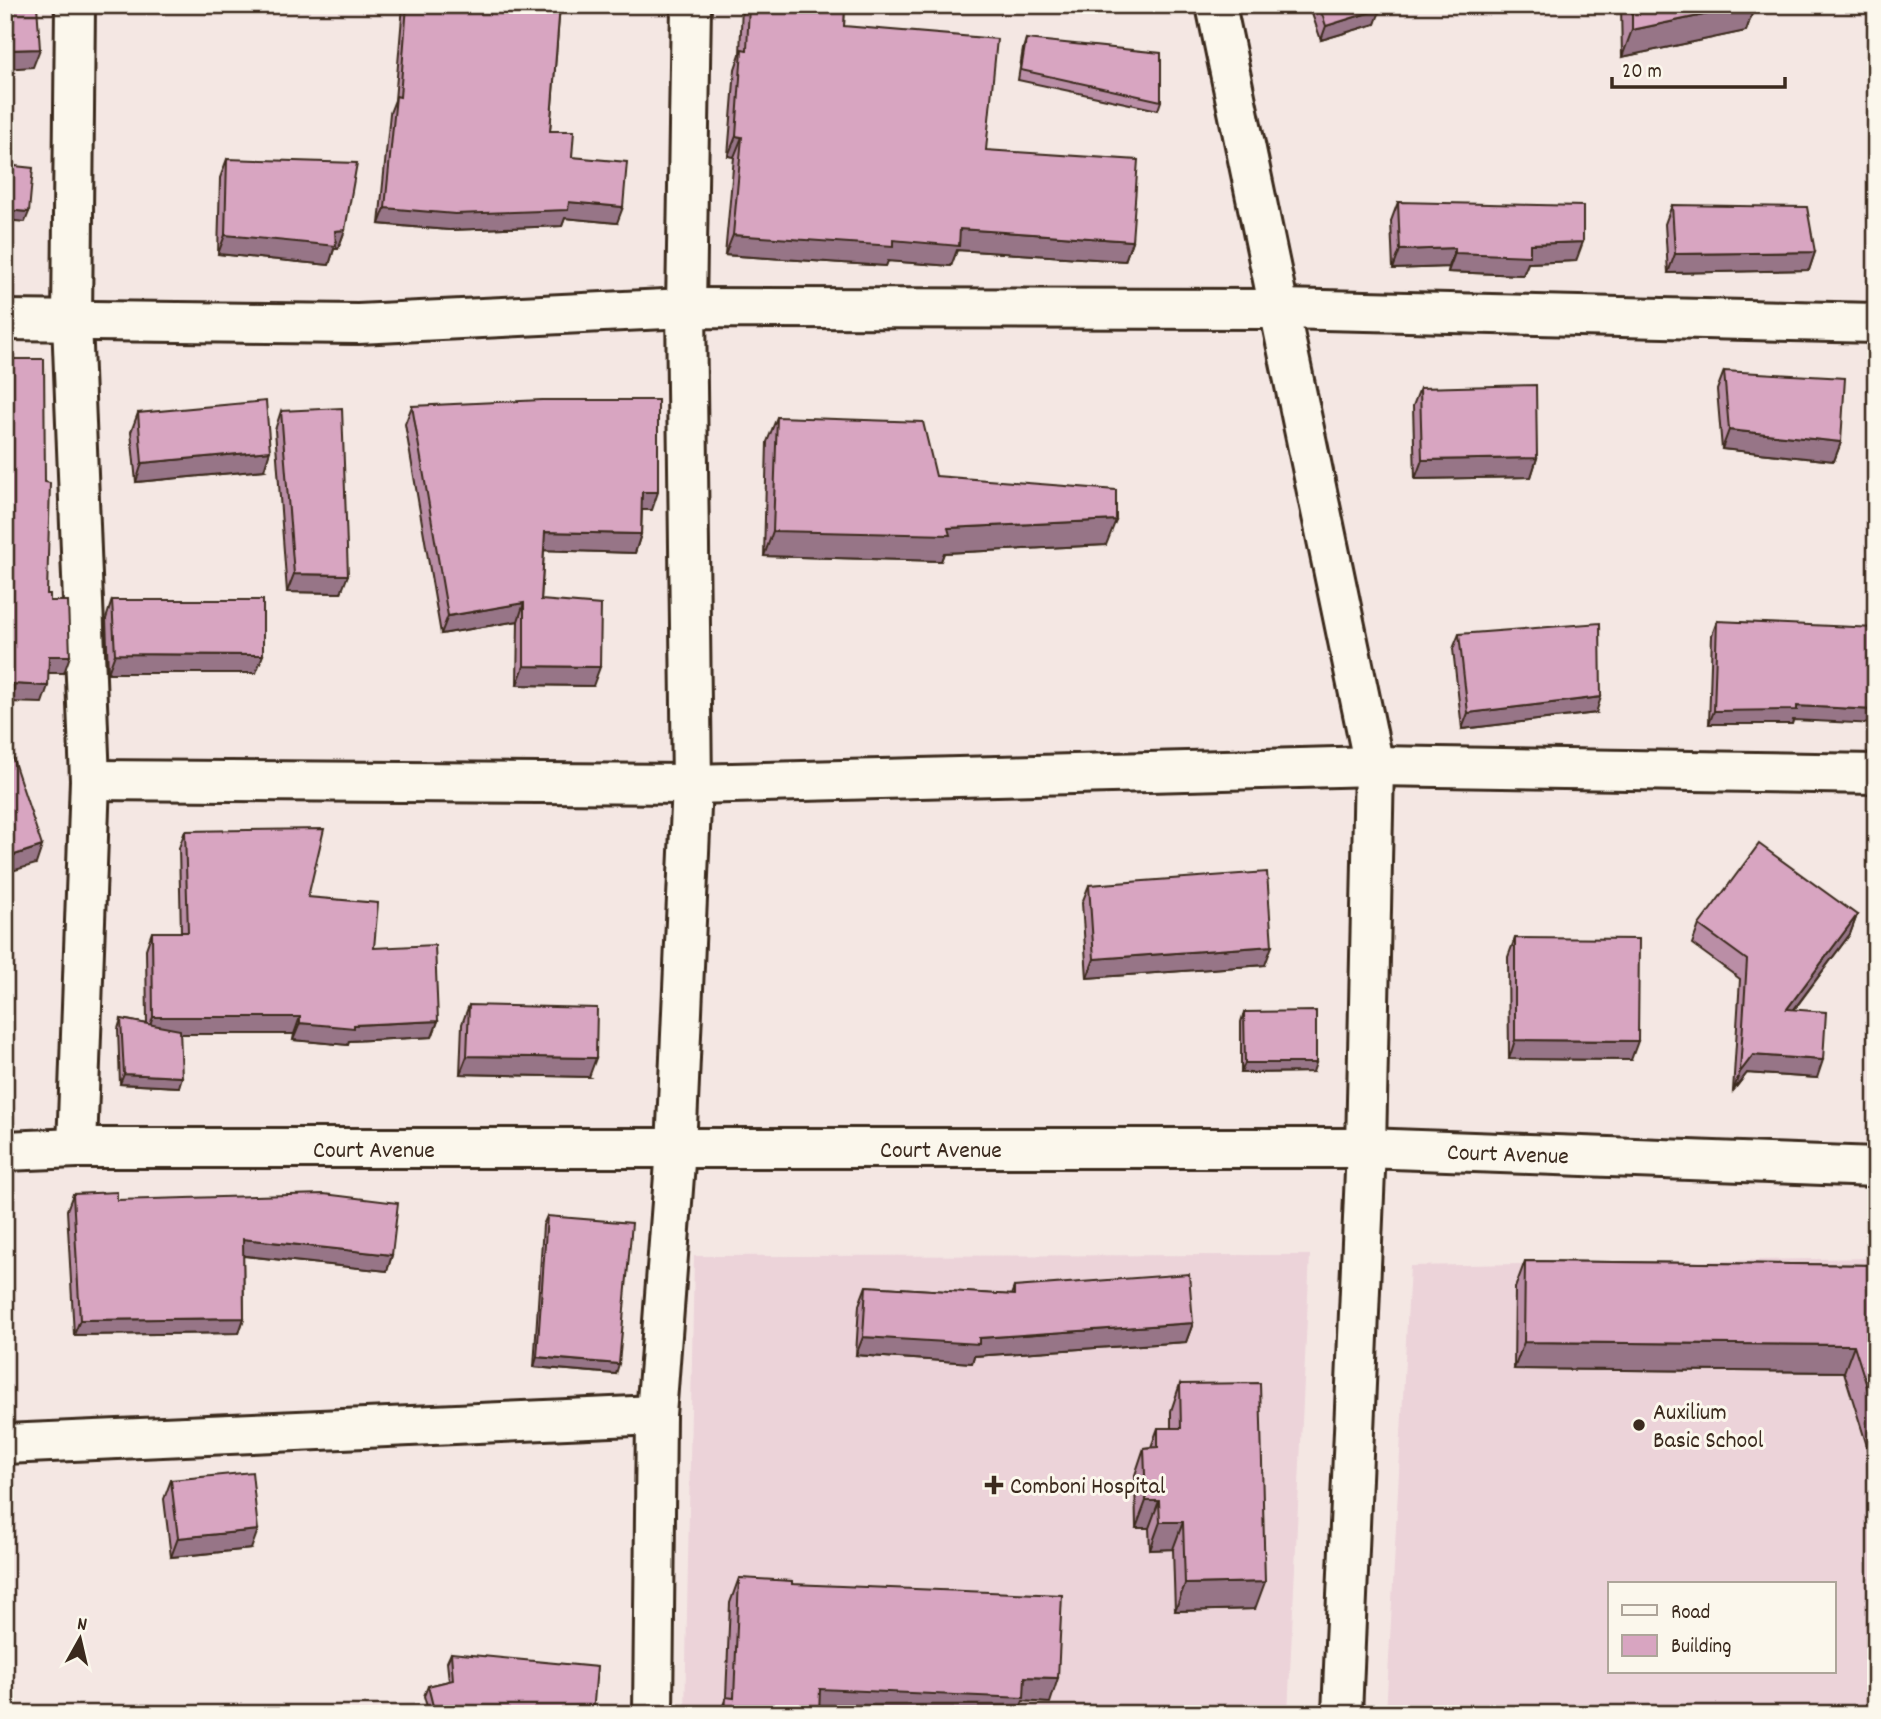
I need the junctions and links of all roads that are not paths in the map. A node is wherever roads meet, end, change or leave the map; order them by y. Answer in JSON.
{"nodes":[{"id":1,"x":75,"y":5,"type":"edge"},
{"id":2,"x":691,"y":5,"type":"edge"},
{"id":3,"x":1216,"y":5,"type":"edge"},
{"id":4,"x":686,"y":308,"type":"junction"},
{"id":5,"x":1281,"y":309,"type":"junction"},
{"id":6,"x":5,"y":320,"type":"edge"},
{"id":7,"x":72,"y":321,"type":"junction"},
{"id":8,"x":1876,"y":323,"type":"edge"},
{"id":9,"x":1374,"y":766,"type":"junction"},
{"id":10,"x":1876,"y":774,"type":"edge"},
{"id":11,"x":90,"y":779,"type":"junction"},
{"id":12,"x":692,"y":784,"type":"junction"},
{"id":13,"x":77,"y":1148,"type":"junction"},
{"id":14,"x":1366,"y":1148,"type":"junction"},
{"id":15,"x":676,"y":1149,"type":"junction"},
{"id":16,"x":6,"y":1151,"type":"edge"},
{"id":17,"x":1876,"y":1167,"type":"edge"},
{"id":18,"x":5,"y":1170,"type":"edge"},
{"id":19,"x":656,"y":1415,"type":"junction"},
{"id":20,"x":5,"y":1444,"type":"edge"},
{"id":21,"x":653,"y":1714,"type":"edge"},
{"id":22,"x":1342,"y":1714,"type":"edge"}],
"edges":[{"from":1,"to":7,"type":"street"},
{"from":2,"to":4,"type":"street"},
{"from":3,"to":5,"type":"street"},
{"from":4,"to":5,"type":"street"},
{"from":4,"to":7,"type":"street"},
{"from":4,"to":12,"type":"street"},
{"from":5,"to":8,"type":"street"},
{"from":5,"to":9,"type":"street"},
{"from":6,"to":7,"type":"street"},
{"from":7,"to":11,"type":"street"},
{"from":9,"to":10,"type":"street"},
{"from":9,"to":12,"type":"street"},
{"from":9,"to":14,"type":"street"},
{"from":11,"to":12,"type":"street"},
{"from":11,"to":13,"type":"street"},
{"from":12,"to":15,"type":"street"},
{"from":13,"to":15,"type":"street","name":"Court Avenue"},
{"from":13,"to":16,"type":"street","name":"Court Avenue"},
{"from":14,"to":15,"type":"street","name":"Court Avenue"},
{"from":14,"to":17,"type":"street","name":"Court Avenue"},
{"from":14,"to":22,"type":"street"},
{"from":15,"to":19,"type":"street"},
{"from":16,"to":18,"type":"street"},
{"from":19,"to":20,"type":"street"},
{"from":19,"to":21,"type":"street"}]}
